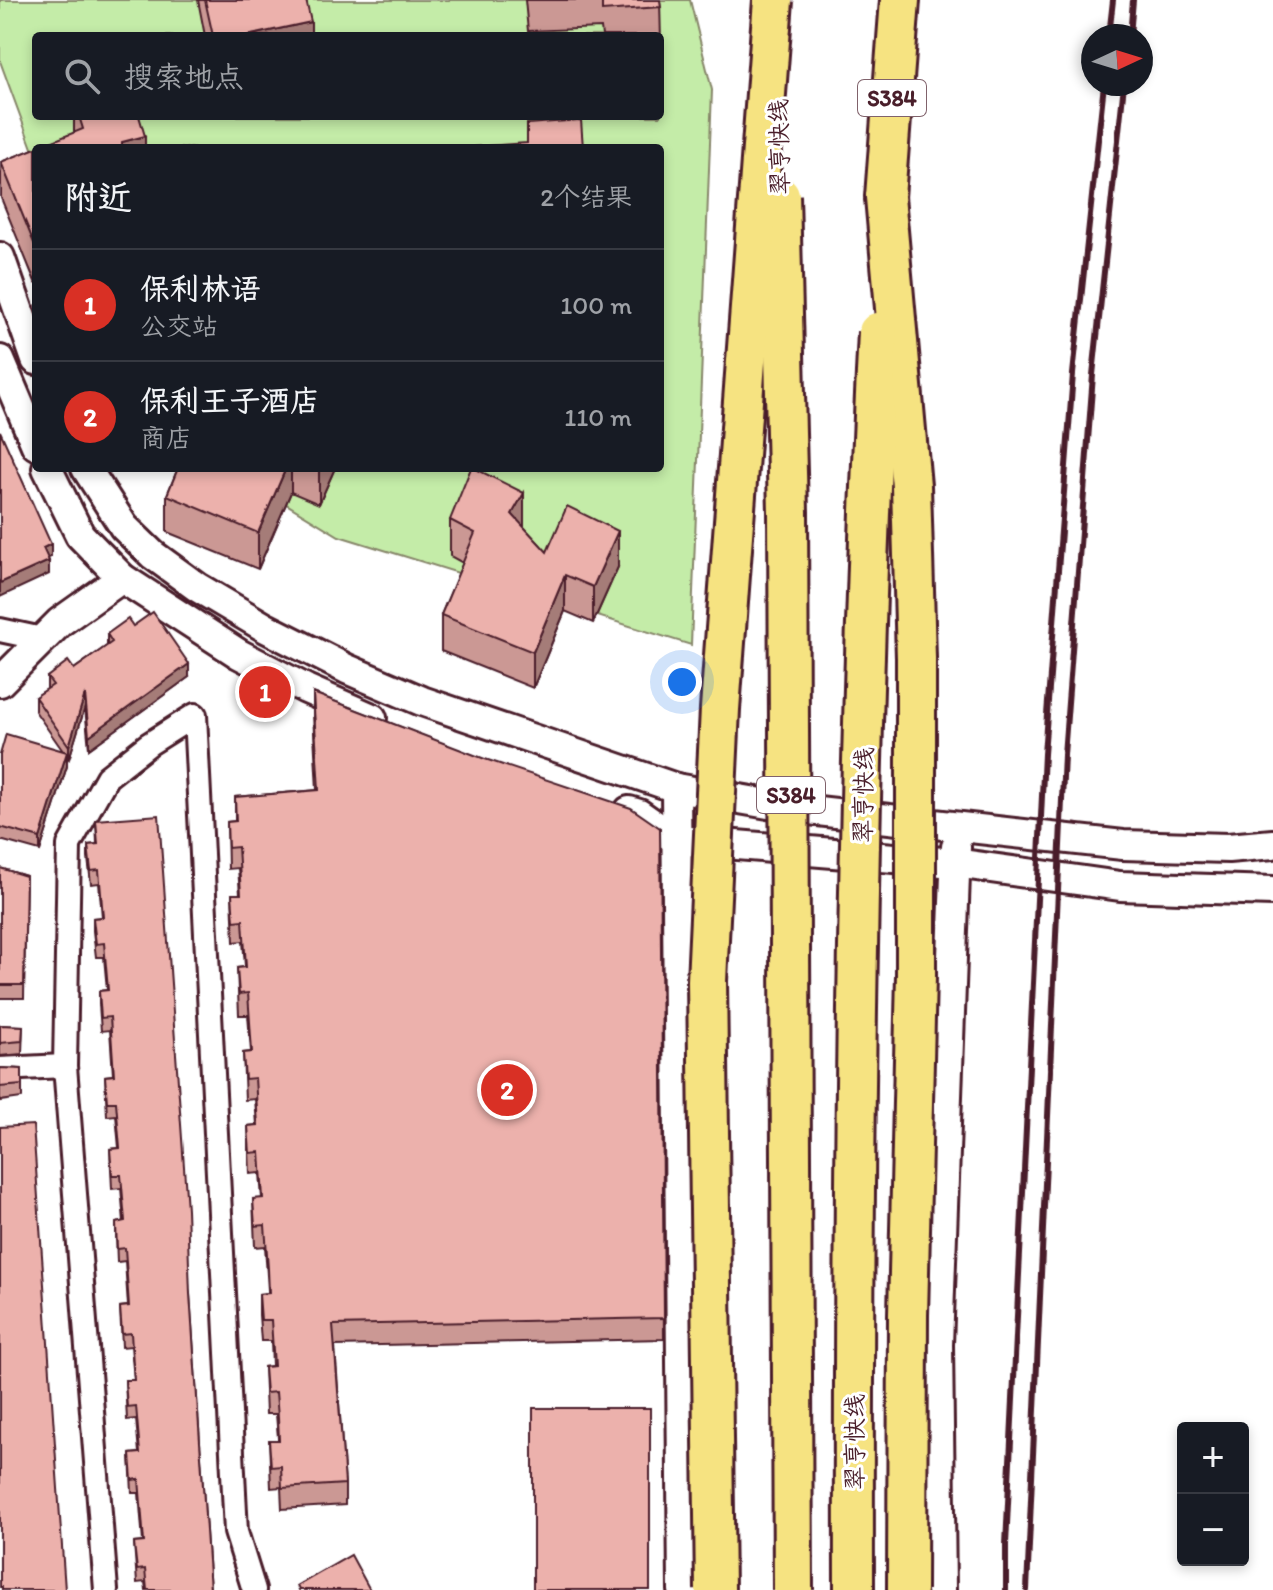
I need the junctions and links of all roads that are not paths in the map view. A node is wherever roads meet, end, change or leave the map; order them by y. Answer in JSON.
{"nodes":[{"id":1,"x":774,"y":0,"type":"edge"},
{"id":2,"x":900,"y":0,"type":"edge"},
{"id":3,"x":885,"y":197,"type":"junction"},
{"id":4,"x":0,"y":257,"type":"edge"},
{"id":5,"x":32,"y":349,"type":"edge"},
{"id":6,"x":0,"y":360,"type":"edge"},
{"id":7,"x":32,"y":436,"type":"edge"},
{"id":8,"x":49,"y":472,"type":"edge"},
{"id":9,"x":89,"y":472,"type":"edge"},
{"id":10,"x":153,"y":555,"type":"junction"},
{"id":11,"x":122,"y":578,"type":"junction"},
{"id":12,"x":0,"y":630,"type":"edge"},
{"id":13,"x":42,"y":639,"type":"junction"},
{"id":14,"x":0,"y":682,"type":"edge"},
{"id":15,"x":395,"y":727,"type":"edge"},
{"id":16,"x":676,"y":788,"type":"junction"},
{"id":17,"x":610,"y":804,"type":"edge"},
{"id":18,"x":957,"y":827,"type":"junction"},
{"id":19,"x":676,"y":840,"type":"junction"},
{"id":20,"x":1273,"y":844,"type":"edge"},
{"id":21,"x":955,"y":863,"type":"junction"},
{"id":22,"x":1273,"y":891,"type":"edge"},
{"id":23,"x":65,"y":1066,"type":"junction"},
{"id":24,"x":0,"y":1069,"type":"edge"},
{"id":25,"x":106,"y":1590,"type":"edge"},
{"id":26,"x":254,"y":1590,"type":"edge"},
{"id":27,"x":683,"y":1590,"type":"edge"},
{"id":28,"x":715,"y":1590,"type":"edge"},
{"id":29,"x":793,"y":1590,"type":"edge"},
{"id":30,"x":854,"y":1590,"type":"edge"},
{"id":31,"x":907,"y":1590,"type":"edge"},
{"id":32,"x":941,"y":1590,"type":"edge"}],
"edges":[{"from":1,"to":28,"type":"highway","bridge":true},
{"from":1,"to":29,"type":"highway","name":"翠亨快线","number":"S384","bridge":true},
{"from":2,"to":3,"type":"highway","name":"翠亨快线","number":"S384"},
{"from":3,"to":30,"type":"highway","name":"翠亨快线","number":"S384","bridge":true},
{"from":3,"to":31,"type":"highway","bridge":true},
{"from":4,"to":5,"type":"street"},
{"from":6,"to":7,"type":"street"},
{"from":8,"to":11,"type":"street"},
{"from":9,"to":10,"type":"street"},
{"from":10,"to":11,"type":"street"},
{"from":10,"to":16,"type":"street"},
{"from":11,"to":13,"type":"street"},
{"from":11,"to":15,"type":"street"},
{"from":12,"to":13,"type":"street"},
{"from":13,"to":14,"type":"street"},
{"from":16,"to":18,"type":"street"},
{"from":16,"to":19,"type":"street"},
{"from":17,"to":19,"type":"street"},
{"from":18,"to":20,"type":"street"},
{"from":18,"to":21,"type":"street"},
{"from":19,"to":21,"type":"street"},
{"from":19,"to":27,"type":"street"},
{"from":21,"to":22,"type":"street"},
{"from":21,"to":32,"type":"street"},
{"from":23,"to":24,"type":"street"},
{"from":23,"to":25,"type":"street"},
{"from":23,"to":26,"type":"street"}]}
